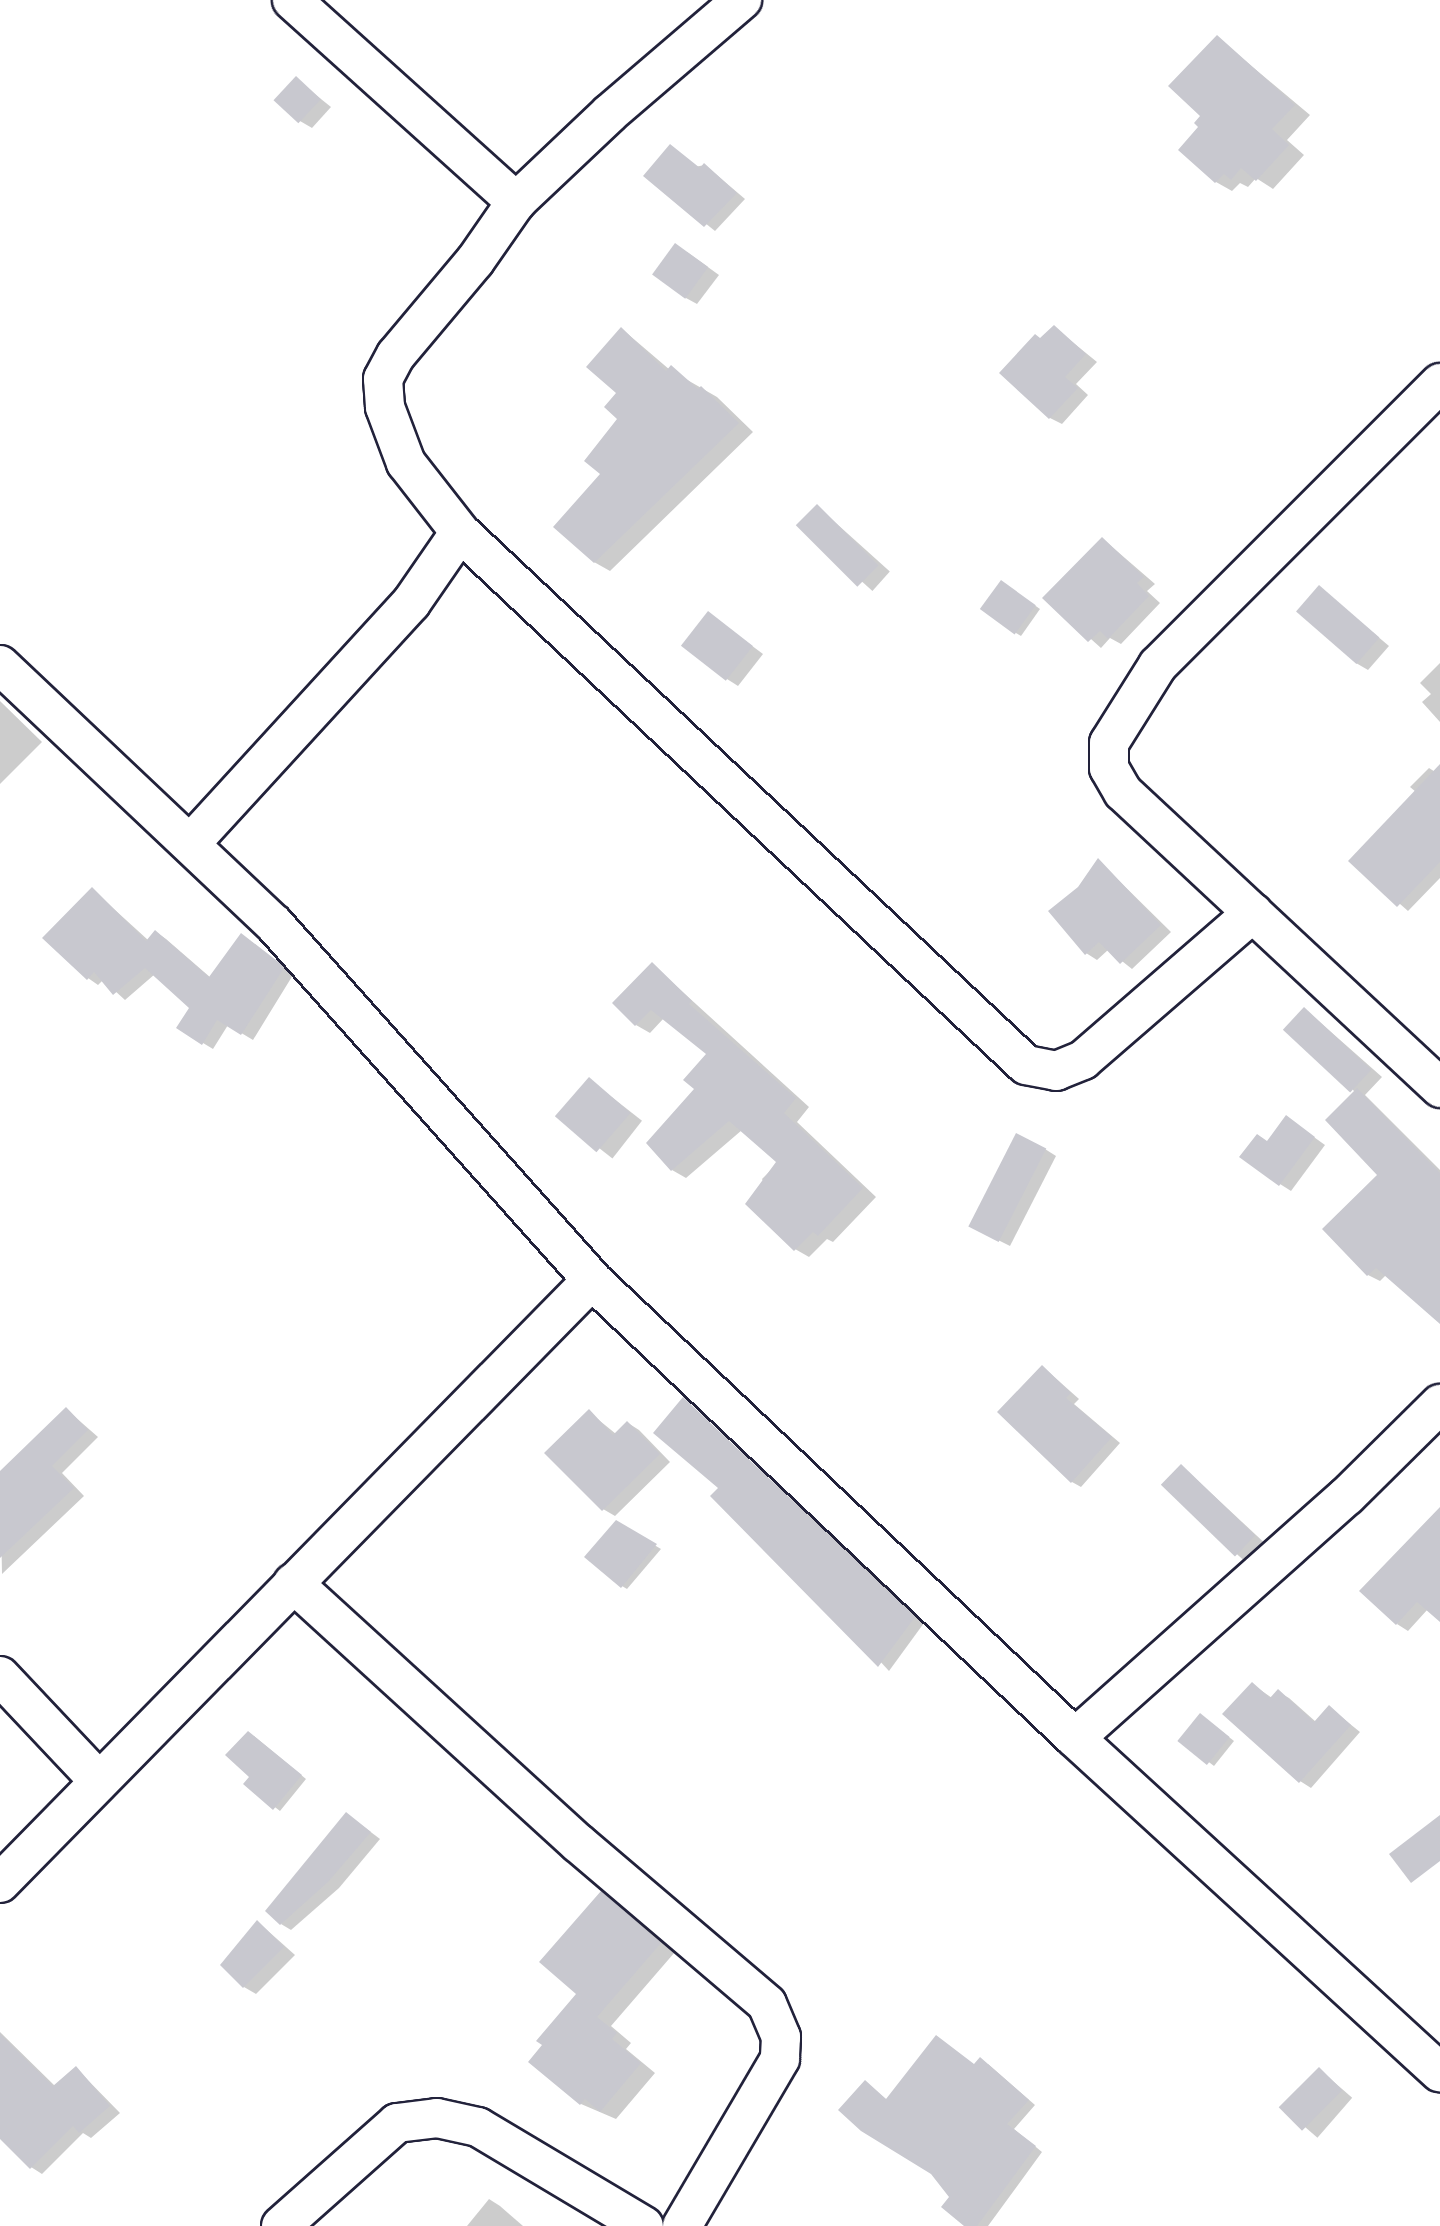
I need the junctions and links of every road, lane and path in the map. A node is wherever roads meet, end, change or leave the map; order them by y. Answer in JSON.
{"nodes":[{"id":1,"x":292,"y":0,"type":"edge"},
{"id":2,"x":742,"y":0,"type":"edge"},
{"id":3,"x":516,"y":202,"type":"junction"},
{"id":4,"x":1440,"y":383,"type":"edge"},
{"id":5,"x":460,"y":532,"type":"junction"},
{"id":6,"x":0,"y":665,"type":"edge"},
{"id":7,"x":191,"y":843,"type":"junction"},
{"id":8,"x":1253,"y":913,"type":"junction"},
{"id":9,"x":1440,"y":1088,"type":"edge"},
{"id":10,"x":592,"y":1280,"type":"junction"},
{"id":11,"x":1440,"y":1404,"type":"edge"},
{"id":12,"x":293,"y":1583,"type":"junction"},
{"id":13,"x":0,"y":1676,"type":"edge"},
{"id":14,"x":1074,"y":1738,"type":"junction"},
{"id":15,"x":100,"y":1781,"type":"junction"},
{"id":16,"x":0,"y":1883,"type":"edge"},
{"id":17,"x":1440,"y":2072,"type":"edge"},
{"id":18,"x":281,"y":2226,"type":"edge"},
{"id":19,"x":644,"y":2226,"type":"edge"},
{"id":20,"x":682,"y":2226,"type":"edge"}],
"edges":[{"from":1,"to":3,"type":"street"},
{"from":2,"to":3,"type":"street"},
{"from":3,"to":5,"type":"street"},
{"from":4,"to":8,"type":"street"},
{"from":5,"to":7,"type":"street"},
{"from":5,"to":8,"type":"street"},
{"from":6,"to":7,"type":"street"},
{"from":7,"to":10,"type":"street"},
{"from":8,"to":9,"type":"street"},
{"from":10,"to":12,"type":"street"},
{"from":10,"to":14,"type":"street"},
{"from":11,"to":14,"type":"street"},
{"from":12,"to":15,"type":"street"},
{"from":12,"to":20,"type":"street"},
{"from":13,"to":15,"type":"street"},
{"from":14,"to":17,"type":"street"},
{"from":15,"to":16,"type":"street"},
{"from":18,"to":19,"type":"street"}]}
